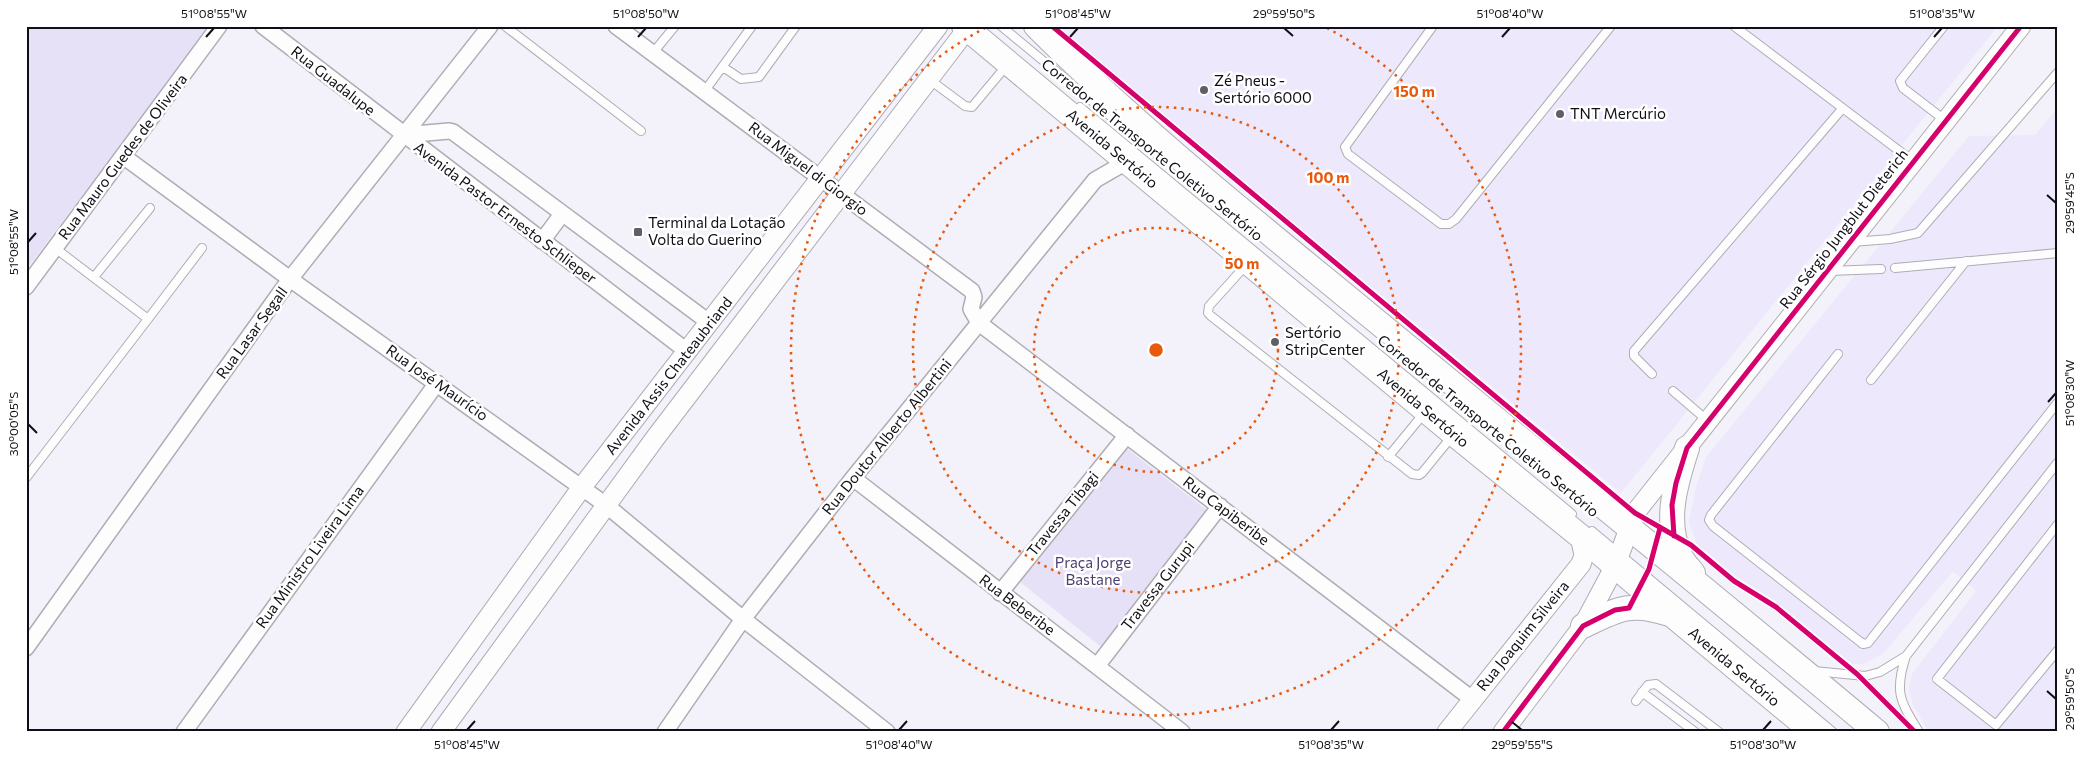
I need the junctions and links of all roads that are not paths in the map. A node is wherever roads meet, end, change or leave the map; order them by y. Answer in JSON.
{"nodes":[{"id":1,"x":219,"y":26,"type":"edge"},
{"id":2,"x":263,"y":26,"type":"edge"},
{"id":3,"x":490,"y":26,"type":"edge"},
{"id":4,"x":505,"y":26,"type":"edge"},
{"id":5,"x":616,"y":26,"type":"edge"},
{"id":6,"x":675,"y":26,"type":"edge"},
{"id":7,"x":752,"y":26,"type":"edge"},
{"id":8,"x":796,"y":26,"type":"edge"},
{"id":9,"x":938,"y":26,"type":"edge"},
{"id":10,"x":1002,"y":26,"type":"edge"},
{"id":11,"x":1020,"y":26,"type":"edge"},
{"id":12,"x":1036,"y":26,"type":"edge"},
{"id":13,"x":1433,"y":26,"type":"edge"},
{"id":14,"x":1610,"y":26,"type":"edge"},
{"id":15,"x":1734,"y":26,"type":"edge"},
{"id":16,"x":1944,"y":26,"type":"edge"},
{"id":17,"x":2021,"y":26,"type":"edge"},
{"id":18,"x":966,"y":28,"type":"edge"},
{"id":19,"x":652,"y":54,"type":"junction"},
{"id":20,"x":1071,"y":61,"type":"junction"},
{"id":21,"x":1009,"y":63,"type":"junction"},
{"id":22,"x":723,"y":67,"type":"junction"},
{"id":23,"x":2058,"y":72,"type":"edge"},
{"id":24,"x":928,"y":78,"type":"junction"},
{"id":25,"x":704,"y":92,"type":"junction"},
{"id":26,"x":1074,"y":102,"type":"dead end"},
{"id":27,"x":1842,"y":109,"type":"junction"},
{"id":28,"x":1946,"y":121,"type":"junction"},
{"id":29,"x":641,"y":131,"type":"dead end"},
{"id":30,"x":403,"y":135,"type":"junction"},
{"id":31,"x":124,"y":156,"type":"junction"},
{"id":32,"x":1128,"y":162,"type":"junction"},
{"id":33,"x":1914,"y":162,"type":"junction"},
{"id":34,"x":1171,"y":166,"type":"dead end"},
{"id":35,"x":821,"y":179,"type":"junction"},
{"id":36,"x":840,"y":194,"type":"junction"},
{"id":37,"x":150,"y":208,"type":"dead end"},
{"id":38,"x":562,"y":214,"type":"junction"},
{"id":39,"x":542,"y":241,"type":"junction"},
{"id":40,"x":1850,"y":242,"type":"junction"},
{"id":41,"x":55,"y":248,"type":"junction"},
{"id":42,"x":202,"y":248,"type":"dead end"},
{"id":43,"x":2058,"y":253,"type":"edge"},
{"id":44,"x":1966,"y":261,"type":"junction"},
{"id":45,"x":1248,"y":262,"type":"junction"},
{"id":46,"x":1895,"y":268,"type":"dead end"},
{"id":47,"x":1881,"y":269,"type":"dead end"},
{"id":48,"x":1827,"y":271,"type":"junction"},
{"id":49,"x":94,"y":277,"type":"junction"},
{"id":50,"x":290,"y":279,"type":"junction"},
{"id":51,"x":26,"y":287,"type":"edge"},
{"id":52,"x":148,"y":319,"type":"junction"},
{"id":53,"x":980,"y":322,"type":"junction"},
{"id":54,"x":710,"y":323,"type":"junction"},
{"id":55,"x":688,"y":352,"type":"junction"},
{"id":56,"x":1838,"y":354,"type":"dead end"},
{"id":57,"x":1652,"y":374,"type":"dead end"},
{"id":58,"x":1871,"y":380,"type":"dead end"},
{"id":59,"x":437,"y":383,"type":"junction"},
{"id":60,"x":1674,"y":391,"type":"dead end"},
{"id":61,"x":2058,"y":402,"type":"edge"},
{"id":62,"x":1426,"y":412,"type":"junction"},
{"id":63,"x":635,"y":420,"type":"junction"},
{"id":64,"x":1708,"y":421,"type":"junction"},
{"id":65,"x":1454,"y":434,"type":"junction"},
{"id":66,"x":1126,"y":435,"type":"junction"},
{"id":67,"x":656,"y":437,"type":"junction"},
{"id":68,"x":1687,"y":448,"type":"junction"},
{"id":69,"x":1388,"y":457,"type":"junction"},
{"id":70,"x":2058,"y":462,"type":"edge"},
{"id":71,"x":26,"y":478,"type":"edge"},
{"id":72,"x":853,"y":478,"type":"junction"},
{"id":73,"x":582,"y":487,"type":"junction"},
{"id":74,"x":606,"y":505,"type":"junction"},
{"id":75,"x":1220,"y":506,"type":"junction"},
{"id":76,"x":2058,"y":524,"type":"edge"},
{"id":77,"x":1583,"y":529,"type":"junction"},
{"id":78,"x":1623,"y":544,"type":"junction"},
{"id":79,"x":1645,"y":554,"type":"dead end"},
{"id":80,"x":1659,"y":566,"type":"dead end"},
{"id":81,"x":1703,"y":586,"type":"junction"},
{"id":82,"x":1000,"y":592,"type":"junction"},
{"id":83,"x":1672,"y":615,"type":"junction"},
{"id":84,"x":744,"y":619,"type":"junction"},
{"id":85,"x":1584,"y":626,"type":"junction"},
{"id":86,"x":26,"y":648,"type":"edge"},
{"id":87,"x":2058,"y":650,"type":"edge"},
{"id":88,"x":1906,"y":656,"type":"junction"},
{"id":89,"x":1793,"y":661,"type":"junction"},
{"id":90,"x":1097,"y":666,"type":"junction"},
{"id":91,"x":444,"y":681,"type":"junction"},
{"id":92,"x":1642,"y":692,"type":"junction"},
{"id":93,"x":467,"y":696,"type":"junction"},
{"id":94,"x":1472,"y":699,"type":"junction"},
{"id":95,"x":1636,"y":700,"type":"dead end"},
{"id":96,"x":184,"y":732,"type":"edge"},
{"id":97,"x":406,"y":732,"type":"edge"},
{"id":98,"x":441,"y":732,"type":"edge"},
{"id":99,"x":665,"y":732,"type":"edge"},
{"id":100,"x":887,"y":732,"type":"edge"},
{"id":101,"x":1182,"y":732,"type":"edge"},
{"id":102,"x":1447,"y":732,"type":"edge"},
{"id":103,"x":1504,"y":732,"type":"edge"},
{"id":104,"x":1695,"y":732,"type":"edge"},
{"id":105,"x":1718,"y":732,"type":"edge"},
{"id":106,"x":1813,"y":732,"type":"edge"},
{"id":107,"x":1833,"y":732,"type":"edge"},
{"id":108,"x":1877,"y":732,"type":"edge"},
{"id":109,"x":1919,"y":732,"type":"edge"}],
"edges":[{"from":1,"to":31,"type":"street","name":"Rua Mauro Guedes de Oliveira"},
{"from":2,"to":30,"type":"street","name":"Rua Guadalupe"},
{"from":3,"to":30,"type":"street","name":"Rua Lasar Segall"},
{"from":4,"to":29,"type":"lane"},
{"from":5,"to":19,"type":"street","name":"Rua Miguel di Giorgio"},
{"from":6,"to":19,"type":"lane"},
{"from":7,"to":22,"type":"lane"},
{"from":8,"to":22,"type":"lane"},
{"from":9,"to":35,"type":"street","name":"Avenida Assis Chateaubriand"},
{"from":10,"to":34,"type":"lane","name":"Corredor de Transporte Coletivo Sertório"},
{"from":11,"to":20,"type":"main road"},
{"from":12,"to":20,"type":"main road","name":"Avenida Sertório"},
{"from":13,"to":14,"type":"lane"},
{"from":15,"to":27,"type":"lane"},
{"from":16,"to":28,"type":"lane"},
{"from":17,"to":28,"type":"street","name":"Rua Sérgio Jungblut Dieterich"},
{"from":18,"to":21,"type":"main road","name":"Avenida Sertório"},
{"from":18,"to":24,"type":"street","name":"Avenida Assis Chateaubriand"},
{"from":19,"to":25,"type":"street","name":"Rua Miguel di Giorgio"},
{"from":20,"to":78,"type":"main road","name":"Avenida Sertório"},
{"from":21,"to":24,"type":"lane"},
{"from":21,"to":32,"type":"main road","name":"Avenida Sertório"},
{"from":22,"to":25,"type":"lane"},
{"from":23,"to":40,"type":"lane"},
{"from":24,"to":36,"type":"street","name":"Avenida Assis Chateaubriand"},
{"from":25,"to":35,"type":"street","name":"Rua Miguel di Giorgio"},
{"from":26,"to":77,"type":"lane","name":"Corredor de Transporte Coletivo Sertório"},
{"from":27,"to":33,"type":"lane"},
{"from":27,"to":57,"type":"lane"},
{"from":28,"to":33,"type":"street","name":"Rua Sérgio Jungblut Dieterich"},
{"from":30,"to":38,"type":"street","name":"Avenida Pastor Ernesto Schlieper"},
{"from":30,"to":39,"type":"street","name":"Avenida Pastor Ernesto Schlieper"},
{"from":30,"to":50,"type":"street","name":"Rua Lasar Segall"},
{"from":31,"to":41,"type":"street","name":"Rua Mauro Guedes de Oliveira"},
{"from":31,"to":50,"type":"street","name":"Rua José Maurício"},
{"from":32,"to":45,"type":"main road","name":"Avenida Sertório"},
{"from":32,"to":53,"type":"street","name":"Rua Doutor Alberto Albertini"},
{"from":33,"to":40,"type":"street","name":"Rua Sérgio Jungblut Dieterich"},
{"from":35,"to":36,"type":"street","name":"Rua Miguel di Giorgio"},
{"from":35,"to":54,"type":"street","name":"Avenida Assis Chateaubriand"},
{"from":36,"to":53,"type":"street","name":"Rua Miguel di Giorgio"},
{"from":36,"to":67,"type":"street","name":"Avenida Assis Chateaubriand"},
{"from":37,"to":49,"type":"lane"},
{"from":38,"to":39,"type":"street"},
{"from":38,"to":54,"type":"street","name":"Avenida Pastor Ernesto Schlieper"},
{"from":39,"to":55,"type":"street","name":"Avenida Pastor Ernesto Schlieper"},
{"from":40,"to":48,"type":"street","name":"Rua Sérgio Jungblut Dieterich"},
{"from":41,"to":49,"type":"lane"},
{"from":41,"to":51,"type":"street","name":"Rua Mauro Guedes de Oliveira"},
{"from":42,"to":52,"type":"lane"},
{"from":43,"to":44,"type":"lane"},
{"from":44,"to":46,"type":"lane"},
{"from":44,"to":58,"type":"lane"},
{"from":45,"to":62,"type":"main road","name":"Avenida Sertório"},
{"from":45,"to":69,"type":"lane"},
{"from":47,"to":48,"type":"lane"},
{"from":48,"to":64,"type":"street","name":"Rua Sérgio Jungblut Dieterich"},
{"from":49,"to":52,"type":"lane"},
{"from":50,"to":59,"type":"street","name":"Rua José Maurício"},
{"from":50,"to":86,"type":"street","name":"Rua Lasar Segall"},
{"from":52,"to":71,"type":"lane"},
{"from":53,"to":66,"type":"street","name":"Rua Capiberibe"},
{"from":53,"to":72,"type":"street","name":"Rua Doutor Alberto Albertini"},
{"from":54,"to":55,"type":"street","name":"Avenida Assis Chateaubriand"},
{"from":55,"to":63,"type":"street","name":"Avenida Assis Chateaubriand"},
{"from":56,"to":61,"type":"lane"},
{"from":59,"to":73,"type":"street","name":"Rua José Maurício"},
{"from":59,"to":96,"type":"street","name":"Rua Ministro Liveira Lima"},
{"from":60,"to":64,"type":"lane"},
{"from":62,"to":65,"type":"main road","name":"Avenida Sertório"},
{"from":62,"to":69,"type":"lane"},
{"from":63,"to":67,"type":"street"},
{"from":63,"to":73,"type":"street","name":"Avenida Assis Chateaubriand"},
{"from":64,"to":68,"type":"street","name":"Rua Sérgio Jungblut Dieterich"},
{"from":65,"to":69,"type":"lane"},
{"from":65,"to":77,"type":"main road","name":"Avenida Sertório"},
{"from":66,"to":75,"type":"street","name":"Rua Capiberibe"},
{"from":66,"to":82,"type":"street","name":"Travessa Tibagi"},
{"from":67,"to":74,"type":"street","name":"Avenida Assis Chateaubriand"},
{"from":68,"to":78,"type":"street","name":"Rua Sérgio Jungblut Dieterich"},
{"from":68,"to":81,"type":"main road"},
{"from":70,"to":88,"type":"lane"},
{"from":72,"to":82,"type":"street","name":"Rua Beberibe"},
{"from":72,"to":84,"type":"street","name":"Rua Doutor Alberto Albertini"},
{"from":73,"to":74,"type":"street","name":"Rua José Maurício"},
{"from":73,"to":91,"type":"street","name":"Avenida Assis Chateaubriand"},
{"from":74,"to":84,"type":"street","name":"Rua José Maurício"},
{"from":74,"to":93,"type":"street","name":"Avenida Assis Chateaubriand"},
{"from":75,"to":90,"type":"street","name":"Travessa Gurupi"},
{"from":75,"to":94,"type":"street","name":"Rua Capiberibe"},
{"from":76,"to":87,"type":"lane"},
{"from":77,"to":78,"type":"main road","name":"Avenida Sertório"},
{"from":77,"to":94,"type":"street","name":"Rua Joaquim Silveira"},
{"from":78,"to":81,"type":"main road","name":"Avenida Sertório"},
{"from":78,"to":83,"type":"main road","name":"Avenida Sertório"},
{"from":78,"to":85,"type":"street"},
{"from":78,"to":107,"type":"lane"},
{"from":79,"to":80,"type":"lane"},
{"from":81,"to":89,"type":"main road","name":"Avenida Sertório"},
{"from":82,"to":90,"type":"street","name":"Rua Beberibe"},
{"from":83,"to":85,"type":"main road"},
{"from":83,"to":106,"type":"main road","name":"Avenida Sertório"},
{"from":84,"to":99,"type":"street","name":"Rua Doutor Alberto Albertini"},
{"from":84,"to":100,"type":"street","name":"Rua José Maurício"},
{"from":85,"to":103,"type":"street"},
{"from":88,"to":89,"type":"lane"},
{"from":88,"to":109,"type":"lane"},
{"from":89,"to":108,"type":"main road","name":"Avenida Sertório"},
{"from":90,"to":101,"type":"street","name":"Rua Beberibe"},
{"from":91,"to":93,"type":"street"},
{"from":91,"to":97,"type":"street","name":"Avenida Assis Chateaubriand"},
{"from":92,"to":95,"type":"lane"},
{"from":92,"to":104,"type":"lane"},
{"from":92,"to":105,"type":"lane"},
{"from":93,"to":98,"type":"street","name":"Avenida Assis Chateaubriand"},
{"from":94,"to":102,"type":"street","name":"Rua Joaquim Silveira"}]}
